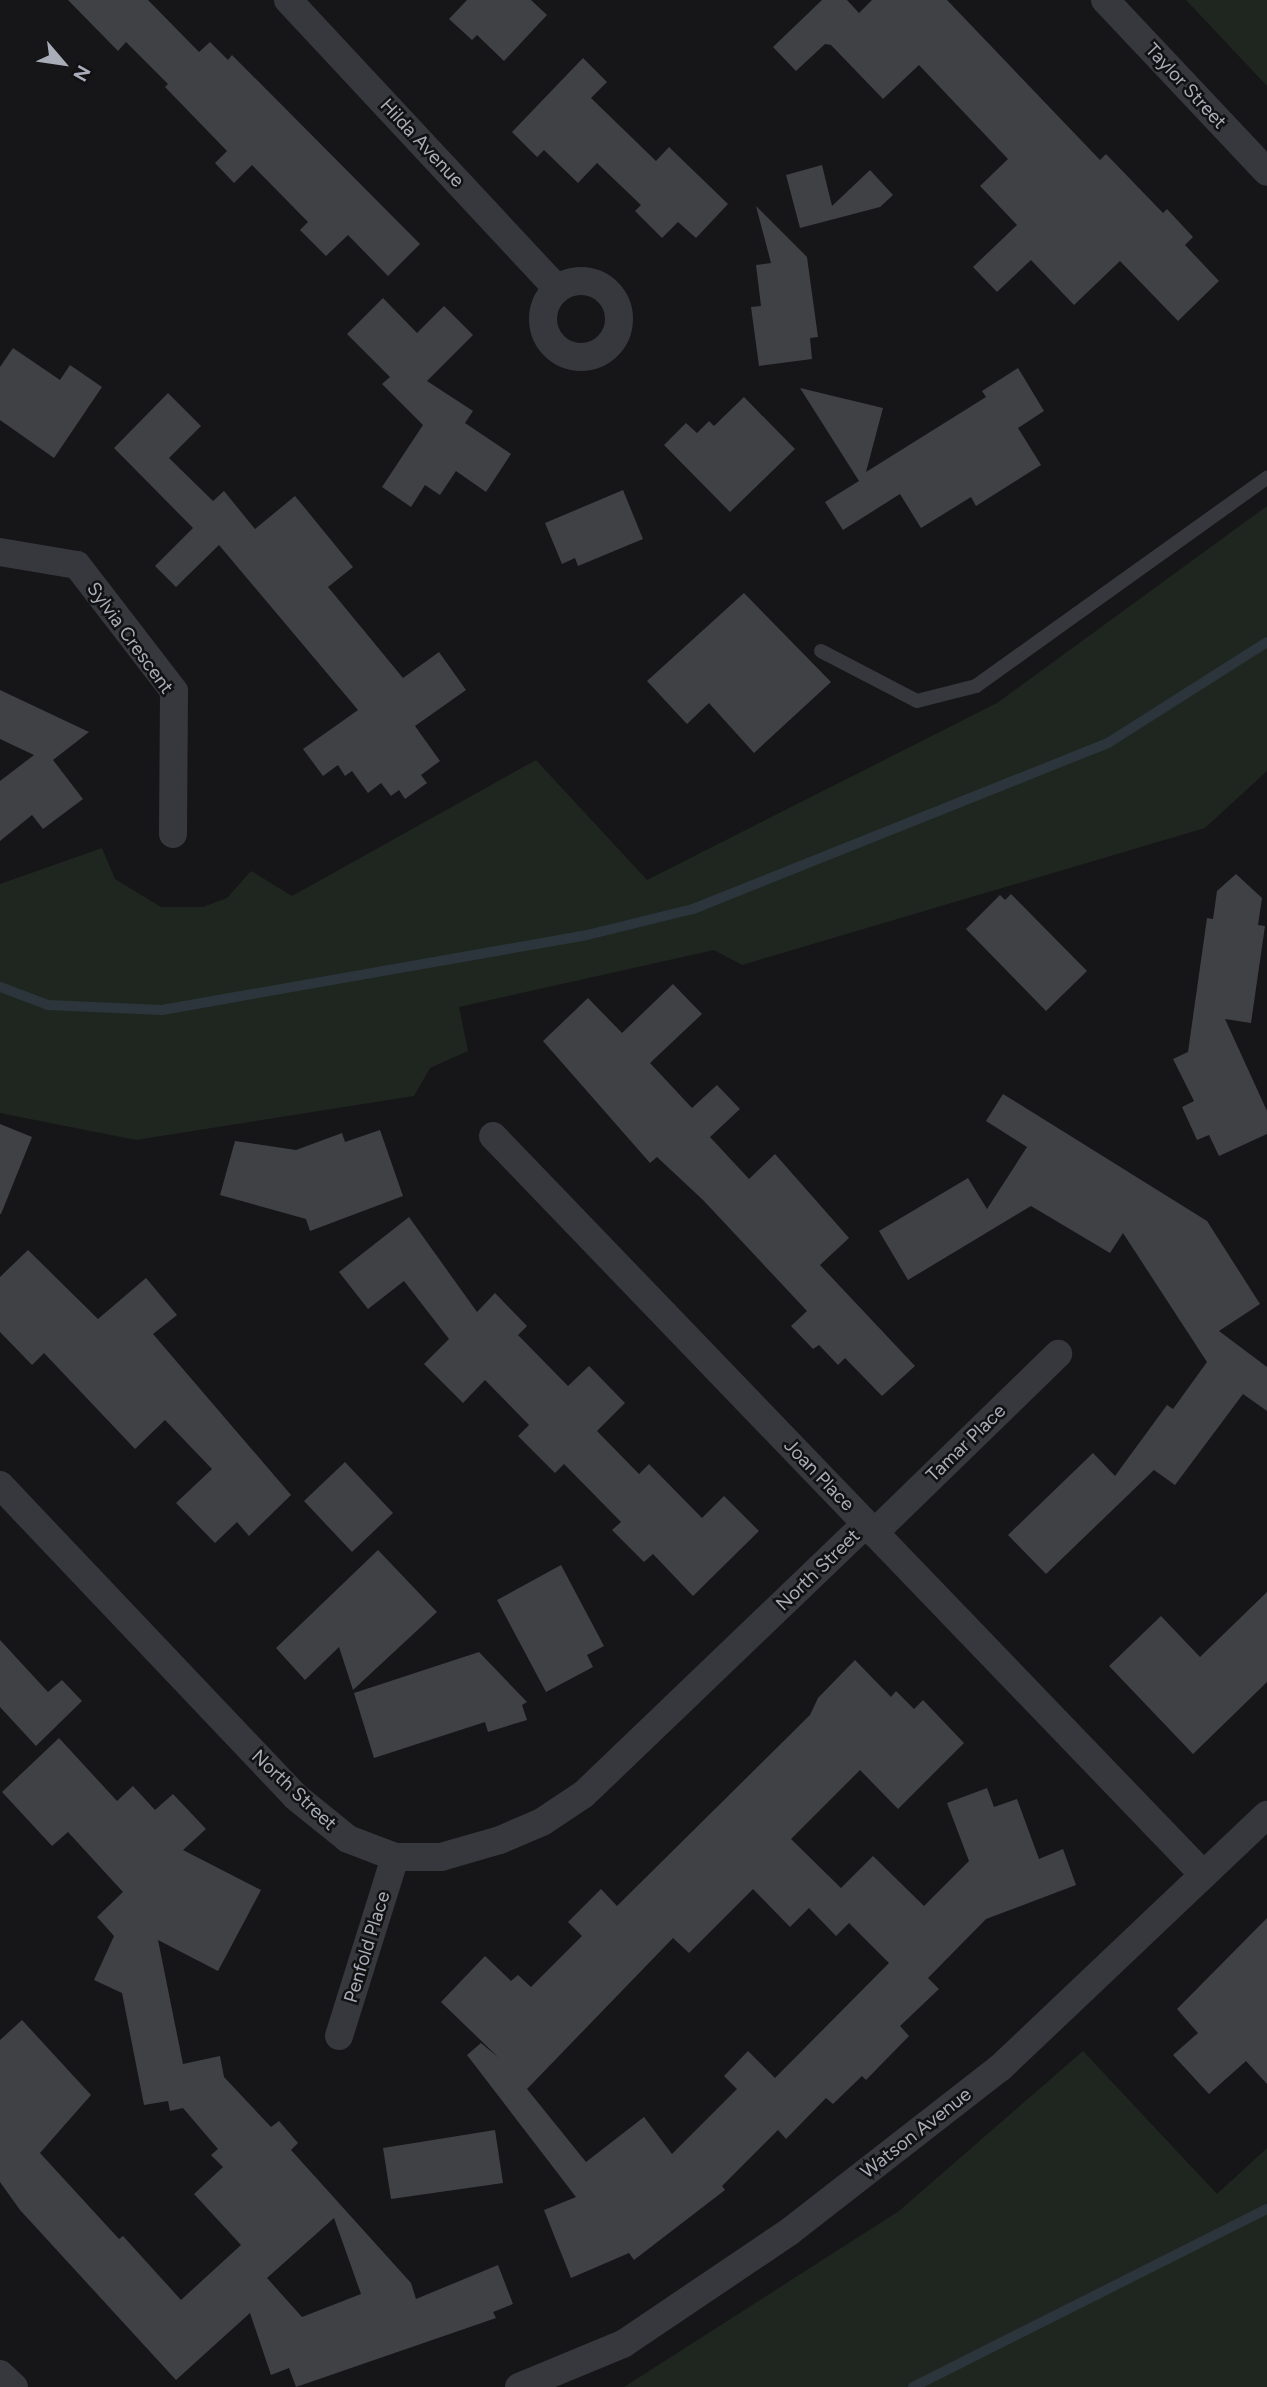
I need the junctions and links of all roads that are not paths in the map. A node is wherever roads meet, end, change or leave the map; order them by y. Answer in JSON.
{"nodes":[{"id":1,"x":288,"y":0,"type":"edge"},
{"id":2,"x":1105,"y":0,"type":"edge"},
{"id":3,"x":1267,"y":172,"type":"edge"},
{"id":4,"x":556,"y":287,"type":"dead end"},
{"id":5,"x":1267,"y":478,"type":"edge"},
{"id":6,"x":0,"y":552,"type":"edge"},
{"id":7,"x":821,"y":651,"type":"dead end"},
{"id":8,"x":173,"y":834,"type":"dead end"},
{"id":9,"x":493,"y":1136,"type":"dead end"},
{"id":10,"x":1058,"y":1354,"type":"dead end"},
{"id":11,"x":0,"y":1485,"type":"edge"},
{"id":12,"x":870,"y":1529,"type":"junction"},
{"id":13,"x":1267,"y":1815,"type":"edge"},
{"id":14,"x":395,"y":1857,"type":"junction"},
{"id":15,"x":1204,"y":1875,"type":"junction"},
{"id":16,"x":340,"y":2036,"type":"dead end"},
{"id":17,"x":0,"y":2374,"type":"edge"},
{"id":18,"x":14,"y":2387,"type":"edge"},
{"id":19,"x":519,"y":2387,"type":"edge"}],
"edges":[{"from":1,"to":4,"type":"street","name":"Hilda Avenue"},
{"from":2,"to":3,"type":"street","name":"Taylor Street"},
{"from":5,"to":7,"type":"lane"},
{"from":6,"to":8,"type":"street","name":"Sylvia Crescent"},
{"from":9,"to":12,"type":"street","name":"Joan Place"},
{"from":10,"to":12,"type":"street","name":"Tamar Place"},
{"from":11,"to":14,"type":"street","name":"North Street"},
{"from":12,"to":14,"type":"street","name":"North Street"},
{"from":12,"to":15,"type":"street","name":"Joan Place"},
{"from":13,"to":15,"type":"street","name":"Watson Avenue"},
{"from":14,"to":16,"type":"street","name":"Penfold Place"},
{"from":15,"to":19,"type":"street","name":"Watson Avenue"},
{"from":17,"to":18,"type":"street"}]}
